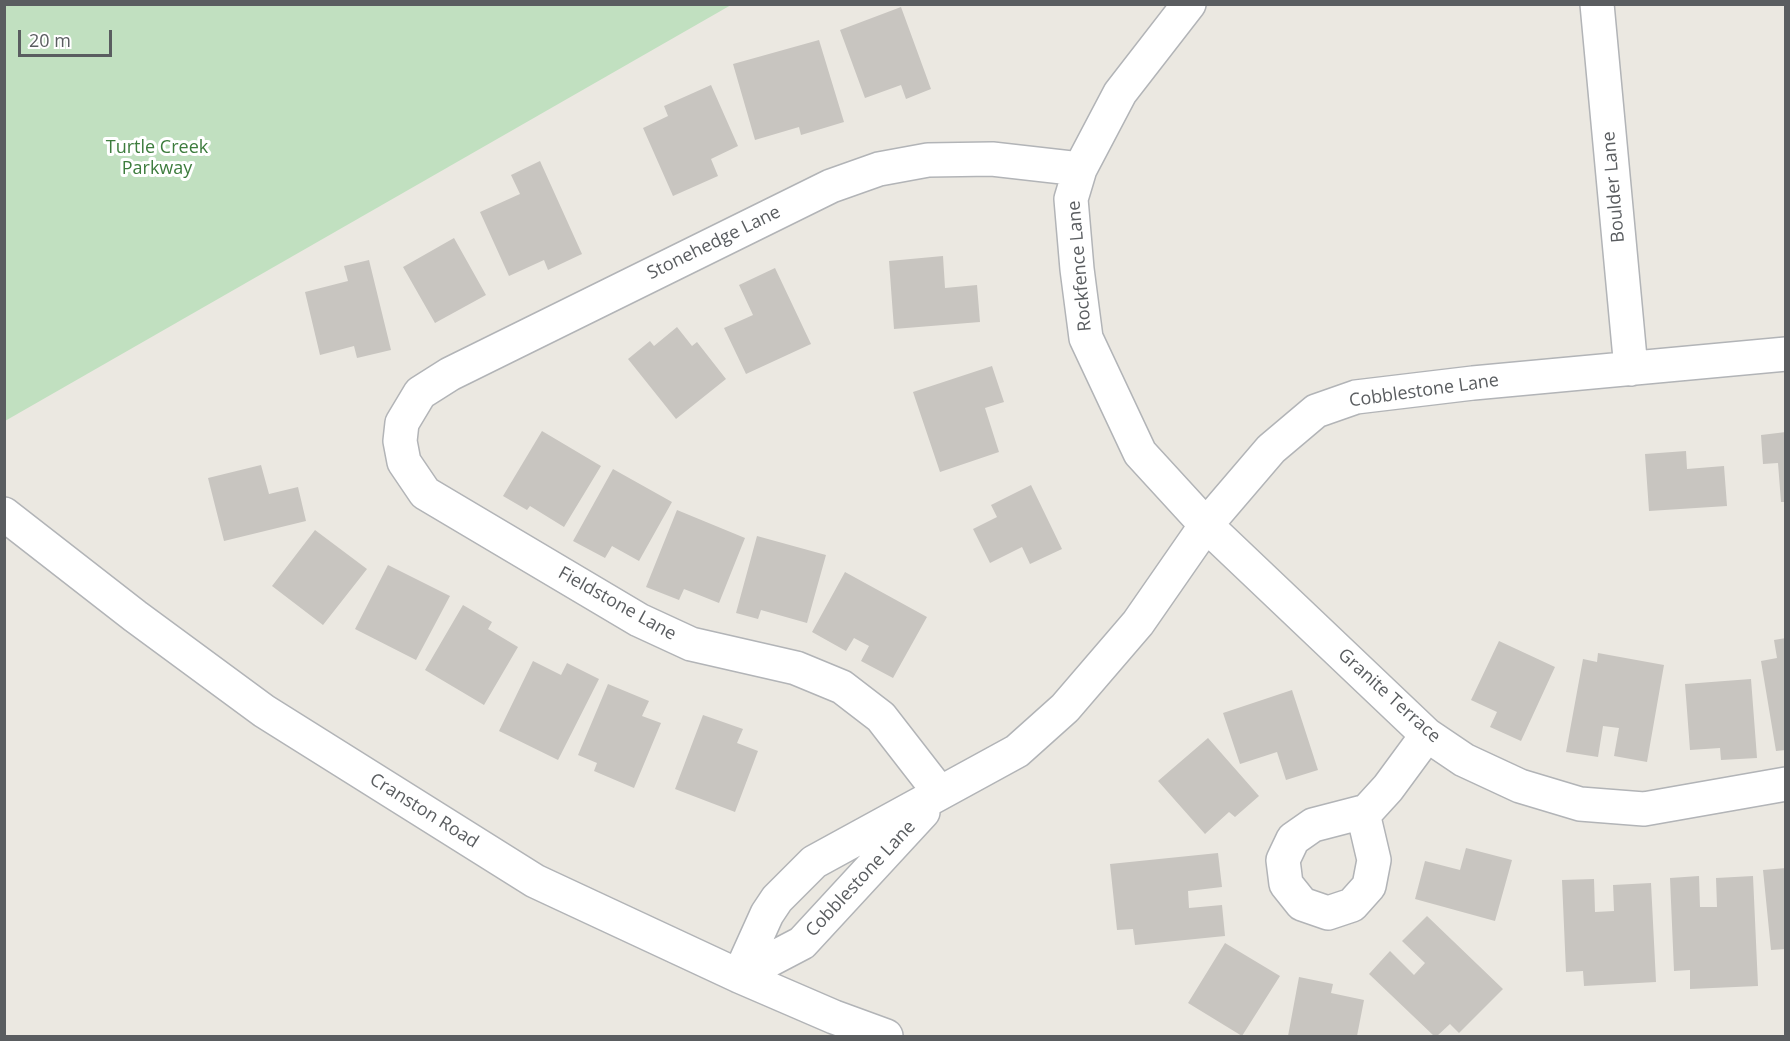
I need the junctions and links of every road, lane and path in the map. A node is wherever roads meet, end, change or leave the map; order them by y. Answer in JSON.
{"nodes":[{"id":1,"x":1189,"y":4,"type":"edge"},
{"id":2,"x":1597,"y":4,"type":"edge"},
{"id":3,"x":1080,"y":169,"type":"junction"},
{"id":4,"x":1785,"y":354,"type":"edge"},
{"id":5,"x":1631,"y":369,"type":"junction"},
{"id":6,"x":400,"y":441,"type":"joint"},
{"id":7,"x":4,"y":514,"type":"edge"},
{"id":8,"x":1206,"y":525,"type":"junction"},
{"id":9,"x":1427,"y":735,"type":"junction"},
{"id":10,"x":1785,"y":784,"type":"edge"},
{"id":11,"x":940,"y":793,"type":"junction"},
{"id":12,"x":1363,"y":813,"type":"dead end"},
{"id":13,"x":739,"y":976,"type":"junction"},
{"id":14,"x":886,"y":1036,"type":"edge"}],
"edges":[{"from":1,"to":3,"type":"street","name":"Rockfence Lane"},
{"from":2,"to":5,"type":"street","name":"Boulder Lane"},
{"from":3,"to":6,"type":"street","name":"Stonehedge Lane"},
{"from":3,"to":8,"type":"street","name":"Rockfence Lane"},
{"from":4,"to":5,"type":"street","name":"Cobblestone Lane"},
{"from":5,"to":8,"type":"street","name":"Cobblestone Lane"},
{"from":6,"to":11,"type":"street","name":"Fieldstone Lane"},
{"from":7,"to":13,"type":"street","name":"Cranston Road"},
{"from":8,"to":9,"type":"street","name":"Granite Terrace"},
{"from":8,"to":11,"type":"street","name":"Cobblestone Lane"},
{"from":9,"to":10,"type":"street","name":"Granite Terrace"},
{"from":9,"to":12,"type":"street"},
{"from":11,"to":13,"type":"street","name":"Cobblestone Lane"},
{"from":11,"to":13,"type":"street","name":"Cobblestone Lane"},
{"from":13,"to":14,"type":"street","name":"Cranston Road"}]}
